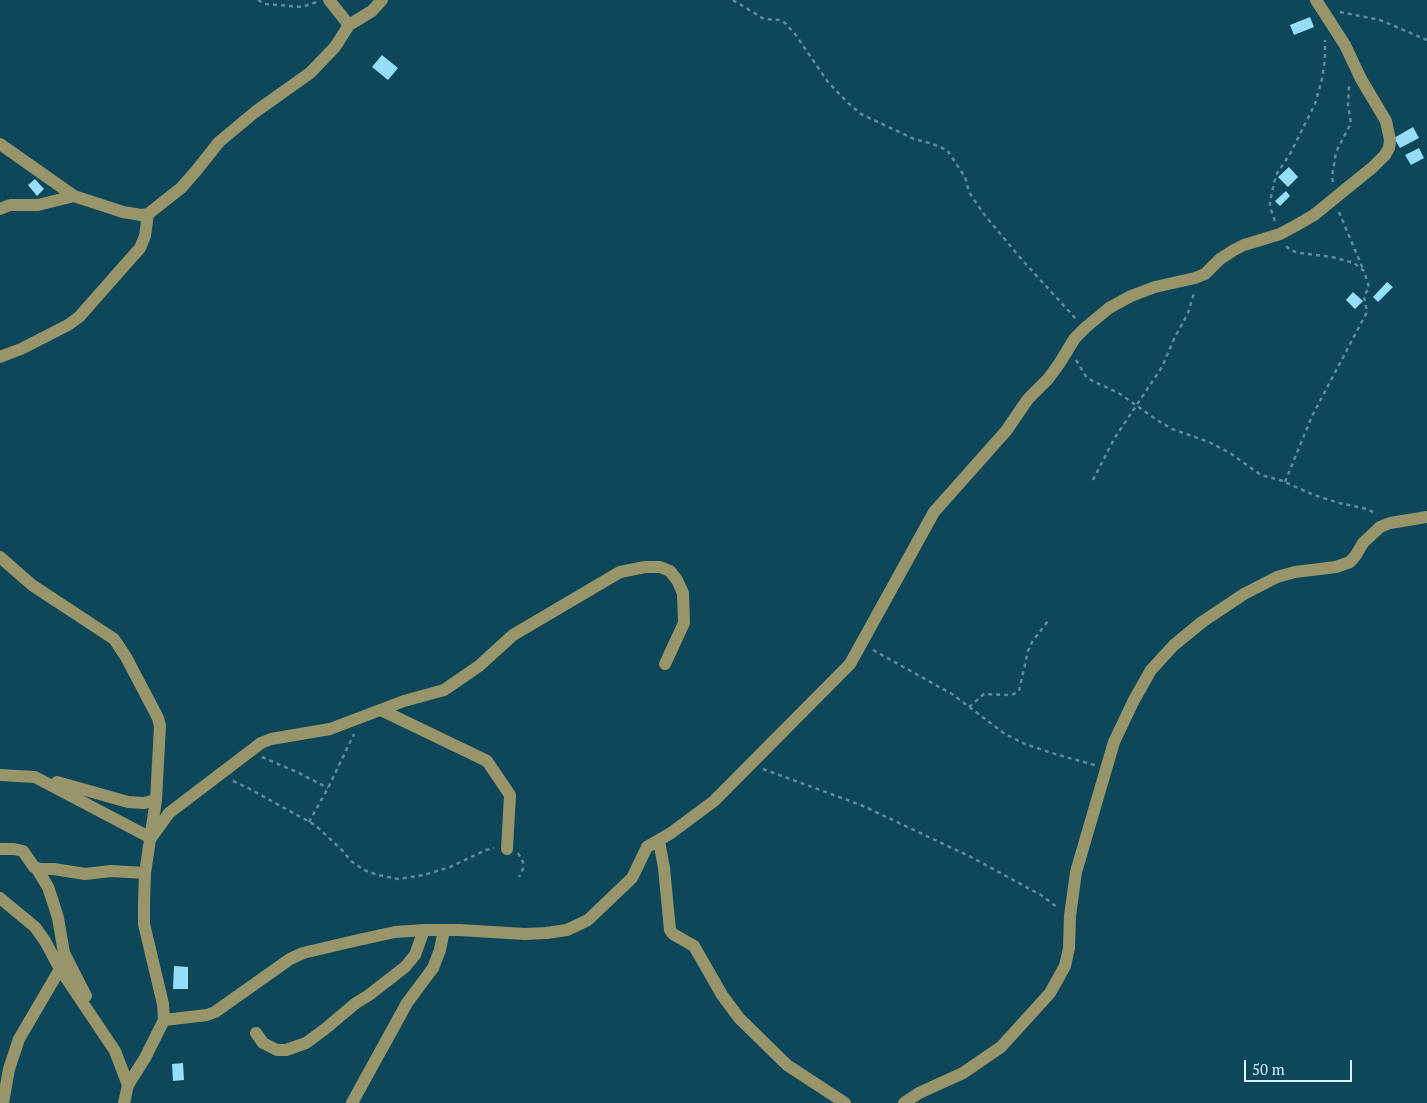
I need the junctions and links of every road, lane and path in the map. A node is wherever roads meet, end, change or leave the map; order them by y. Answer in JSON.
{"nodes":[{"id":1,"x":258,"y":0,"type":"edge"},
{"id":2,"x":321,"y":0,"type":"edge"},
{"id":3,"x":329,"y":0,"type":"edge"},
{"id":4,"x":382,"y":0,"type":"edge"},
{"id":5,"x":733,"y":0,"type":"edge"},
{"id":6,"x":1317,"y":3,"type":"edge"},
{"id":7,"x":349,"y":25,"type":"junction"},
{"id":8,"x":1325,"y":38,"type":"dead end"},
{"id":9,"x":1427,"y":40,"type":"edge"},
{"id":10,"x":1349,"y":84,"type":"dead end"},
{"id":11,"x":0,"y":144,"type":"edge"},
{"id":12,"x":74,"y":196,"type":"junction"},
{"id":13,"x":1338,"y":196,"type":"junction"},
{"id":14,"x":0,"y":209,"type":"edge"},
{"id":15,"x":148,"y":214,"type":"junction"},
{"id":16,"x":1280,"y":234,"type":"junction"},
{"id":17,"x":1364,"y":271,"type":"junction"},
{"id":18,"x":1205,"y":274,"type":"junction"},
{"id":19,"x":1085,"y":328,"type":"junction"},
{"id":20,"x":1070,"y":344,"type":"junction"},
{"id":21,"x":0,"y":357,"type":"edge"},
{"id":22,"x":1137,"y":406,"type":"junction"},
{"id":23,"x":1093,"y":480,"type":"dead end"},
{"id":24,"x":1285,"y":482,"type":"junction"},
{"id":25,"x":1427,"y":518,"type":"edge"},
{"id":26,"x":1390,"y":523,"type":"junction"},
{"id":27,"x":0,"y":557,"type":"edge"},
{"id":28,"x":1048,"y":621,"type":"dead end"},
{"id":29,"x":861,"y":644,"type":"junction"},
{"id":30,"x":665,"y":664,"type":"dead end"},
{"id":31,"x":969,"y":707,"type":"junction"},
{"id":32,"x":381,"y":710,"type":"junction"},
{"id":33,"x":362,"y":717,"type":"junction"},
{"id":34,"x":250,"y":752,"type":"junction"},
{"id":35,"x":750,"y":764,"type":"junction"},
{"id":36,"x":1106,"y":768,"type":"junction"},
{"id":37,"x":0,"y":775,"type":"edge"},
{"id":38,"x":219,"y":776,"type":"junction"},
{"id":39,"x":35,"y":777,"type":"junction"},
{"id":40,"x":328,"y":788,"type":"junction"},
{"id":41,"x":156,"y":800,"type":"junction"},
{"id":42,"x":309,"y":822,"type":"junction"},
{"id":43,"x":151,"y":838,"type":"junction"},
{"id":44,"x":658,"y":841,"type":"junction"},
{"id":45,"x":0,"y":849,"type":"edge"},
{"id":46,"x":507,"y":849,"type":"junction"},
{"id":47,"x":37,"y":869,"type":"junction"},
{"id":48,"x":145,"y":873,"type":"junction"},
{"id":49,"x":519,"y":877,"type":"dead end"},
{"id":50,"x":0,"y":898,"type":"edge"},
{"id":51,"x":1070,"y":916,"type":"junction"},
{"id":52,"x":424,"y":930,"type":"junction"},
{"id":53,"x":444,"y":930,"type":"junction"},
{"id":54,"x":60,"y":969,"type":"junction"},
{"id":55,"x":87,"y":1009,"type":"junction"},
{"id":56,"x":164,"y":1020,"type":"junction"},
{"id":57,"x":256,"y":1033,"type":"dead end"},
{"id":58,"x":4,"y":1071,"type":"edge"},
{"id":59,"x":128,"y":1085,"type":"junction"},
{"id":60,"x":3,"y":1103,"type":"edge"},
{"id":61,"x":124,"y":1103,"type":"edge"},
{"id":62,"x":352,"y":1103,"type":"edge"},
{"id":63,"x":845,"y":1103,"type":"edge"},
{"id":64,"x":904,"y":1103,"type":"edge"}],
"edges":[{"from":1,"to":2,"type":"path"},
{"from":3,"to":7,"type":"street"},
{"from":4,"to":7,"type":"street"},
{"from":5,"to":19,"type":"path"},
{"from":6,"to":9,"type":"path"},
{"from":6,"to":13,"type":"street"},
{"from":7,"to":15,"type":"street"},
{"from":8,"to":16,"type":"path"},
{"from":10,"to":13,"type":"path"},
{"from":11,"to":12,"type":"street"},
{"from":12,"to":14,"type":"street"},
{"from":12,"to":15,"type":"street"},
{"from":13,"to":16,"type":"street"},
{"from":13,"to":17,"type":"path"},
{"from":15,"to":21,"type":"street"},
{"from":16,"to":17,"type":"path"},
{"from":16,"to":18,"type":"street"},
{"from":17,"to":24,"type":"path"},
{"from":18,"to":19,"type":"street"},
{"from":18,"to":22,"type":"path"},
{"from":19,"to":20,"type":"street"},
{"from":20,"to":22,"type":"path"},
{"from":20,"to":29,"type":"street"},
{"from":22,"to":23,"type":"path"},
{"from":22,"to":24,"type":"path"},
{"from":24,"to":26,"type":"path"},
{"from":25,"to":26,"type":"street"},
{"from":26,"to":36,"type":"street"},
{"from":27,"to":41,"type":"street"},
{"from":28,"to":31,"type":"path"},
{"from":29,"to":31,"type":"path"},
{"from":29,"to":35,"type":"street"},
{"from":30,"to":32,"type":"street"},
{"from":31,"to":36,"type":"path"},
{"from":32,"to":33,"type":"street"},
{"from":32,"to":46,"type":"street"},
{"from":33,"to":34,"type":"street"},
{"from":33,"to":40,"type":"path"},
{"from":34,"to":38,"type":"street"},
{"from":34,"to":40,"type":"path"},
{"from":35,"to":44,"type":"street"},
{"from":35,"to":51,"type":"path"},
{"from":36,"to":51,"type":"street"},
{"from":37,"to":39,"type":"street"},
{"from":38,"to":42,"type":"path"},
{"from":38,"to":43,"type":"street"},
{"from":39,"to":41,"type":"street"},
{"from":39,"to":43,"type":"street"},
{"from":40,"to":42,"type":"path"},
{"from":41,"to":43,"type":"street"},
{"from":42,"to":46,"type":"path"},
{"from":43,"to":48,"type":"street"},
{"from":44,"to":53,"type":"street"},
{"from":44,"to":63,"type":"street"},
{"from":45,"to":47,"type":"street"},
{"from":46,"to":49,"type":"path"},
{"from":47,"to":48,"type":"street"},
{"from":47,"to":55,"type":"street"},
{"from":48,"to":56,"type":"street"},
{"from":50,"to":54,"type":"street"},
{"from":51,"to":64,"type":"street"},
{"from":52,"to":53,"type":"street"},
{"from":52,"to":56,"type":"street"},
{"from":52,"to":57,"type":"street"},
{"from":53,"to":62,"type":"street"},
{"from":54,"to":55,"type":"street"},
{"from":54,"to":58,"type":"street"},
{"from":55,"to":59,"type":"street"},
{"from":56,"to":59,"type":"street"},
{"from":58,"to":60,"type":"street"},
{"from":59,"to":61,"type":"street"}]}
